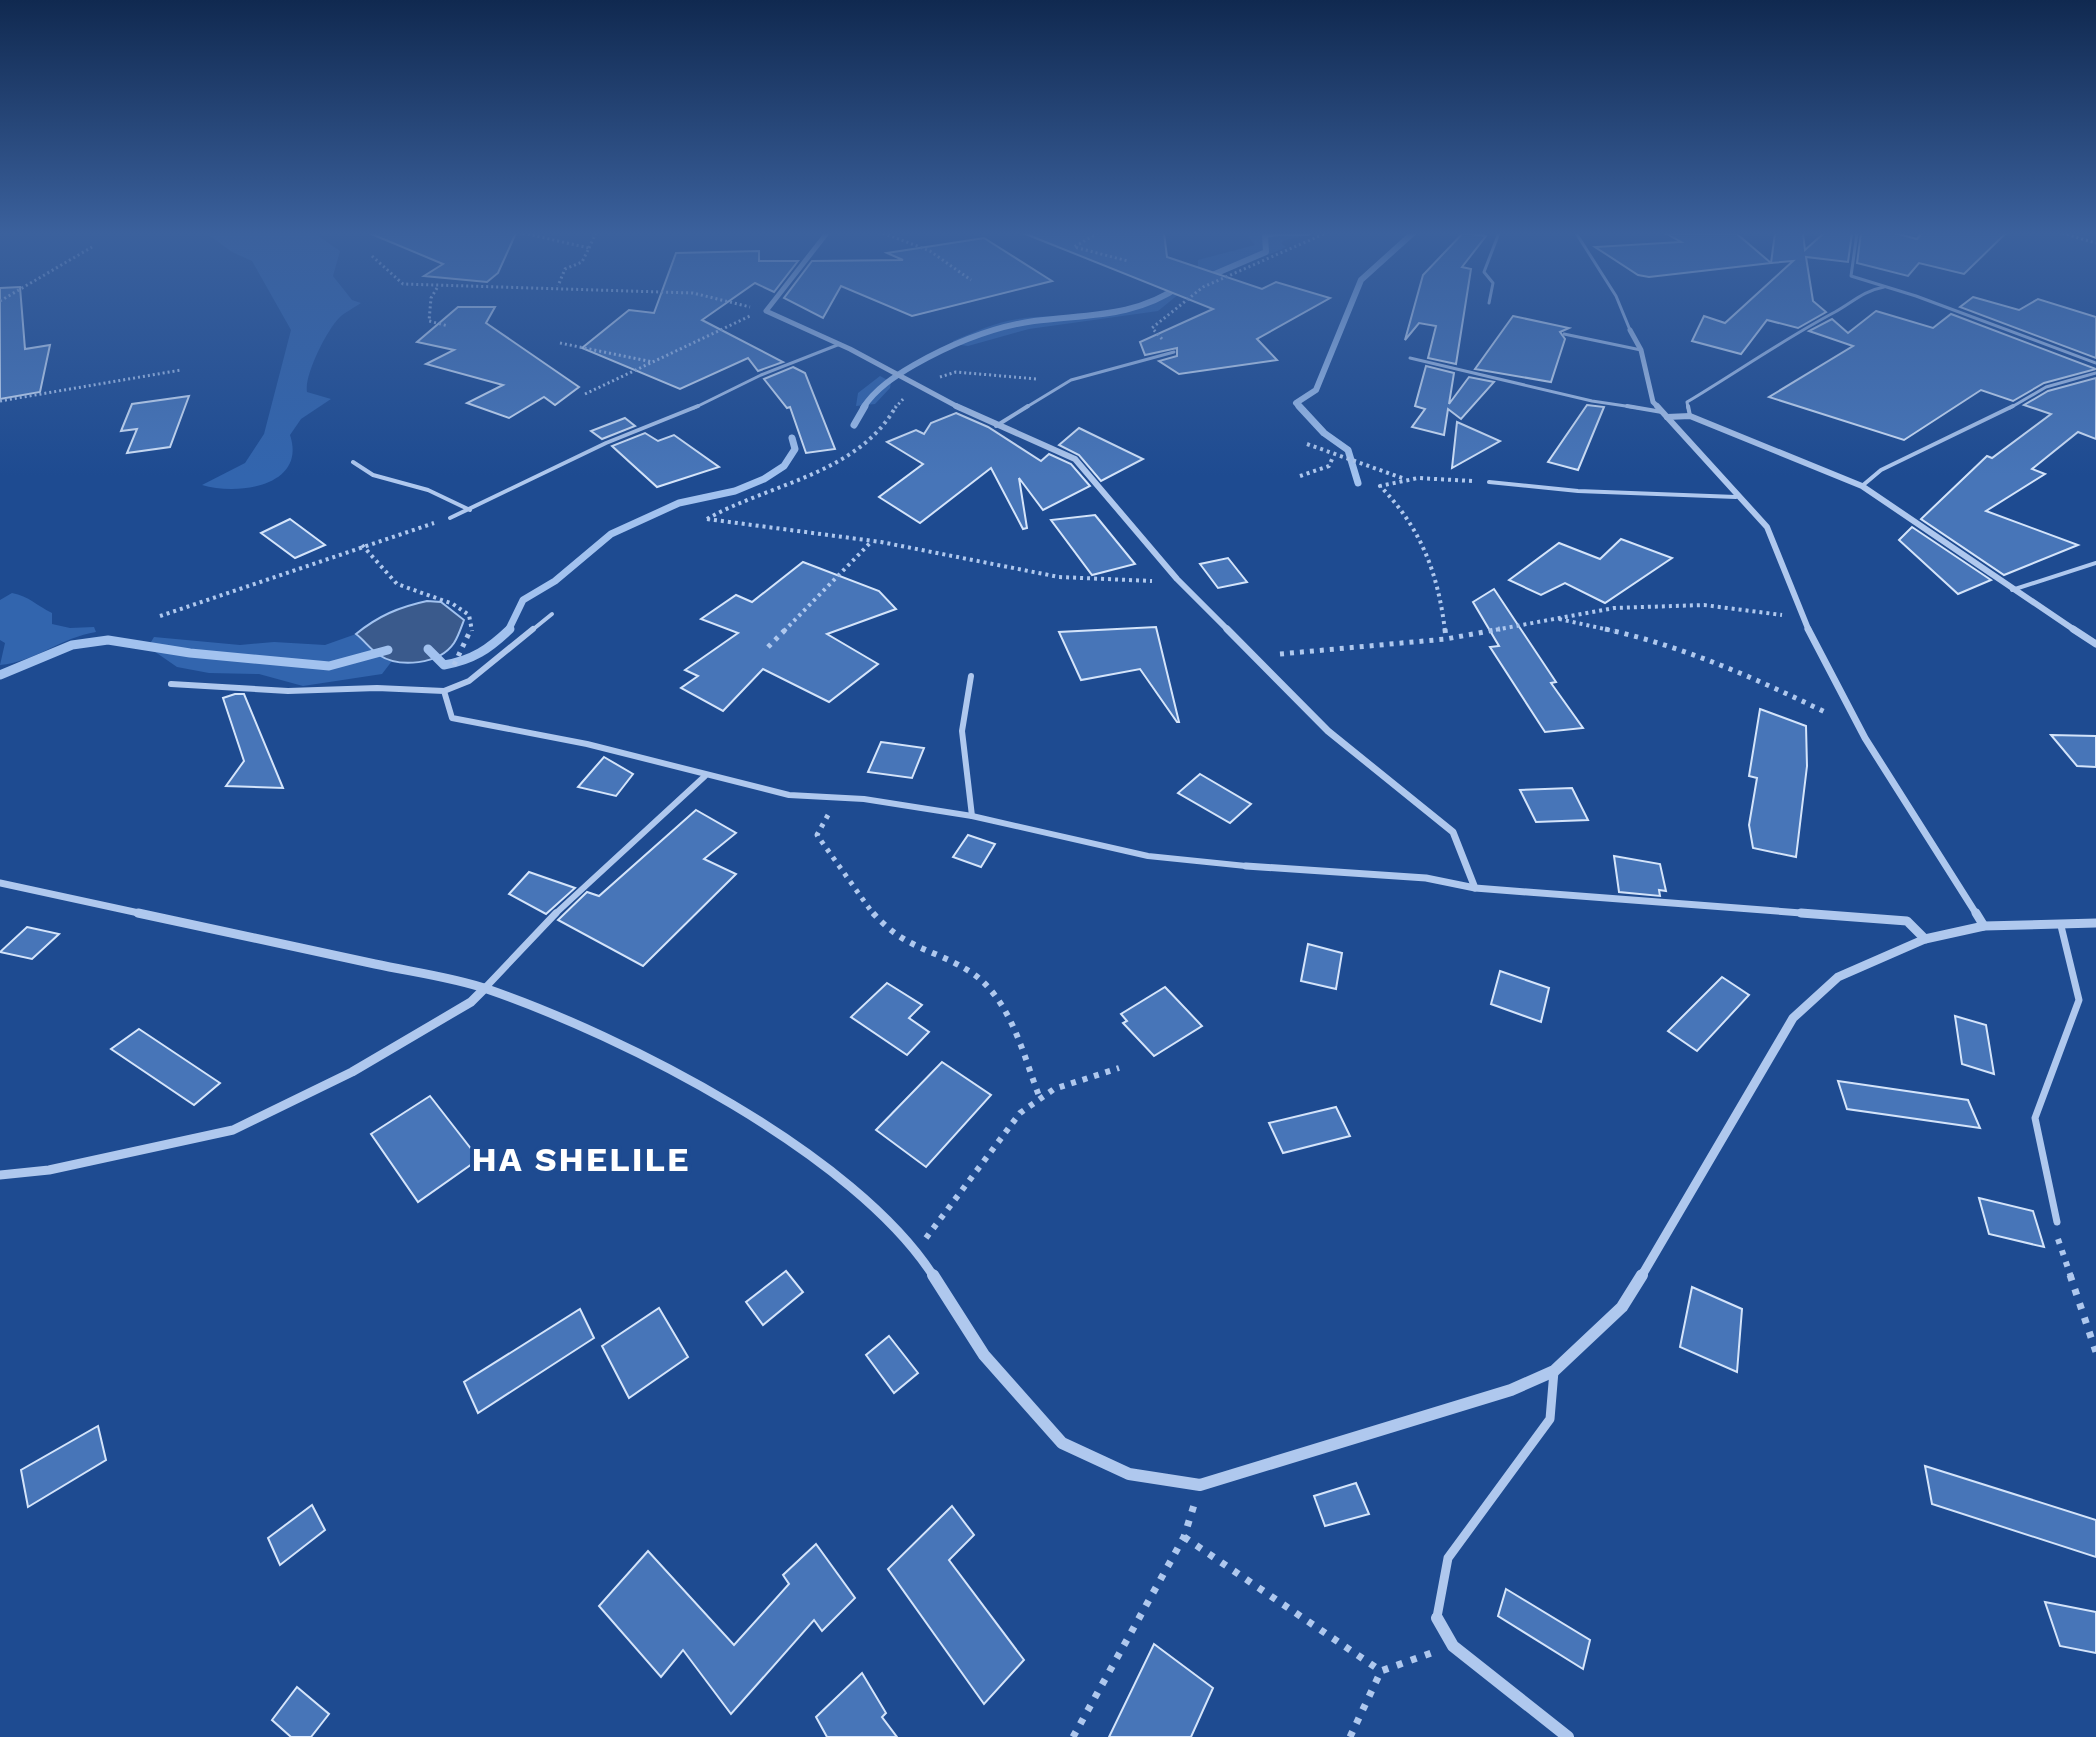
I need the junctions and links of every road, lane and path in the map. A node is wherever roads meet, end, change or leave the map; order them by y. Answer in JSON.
{"nodes":[{"id":1,"x":430,"y":314,"type":"edge"},
{"id":2,"x":758,"y":314,"type":"edge"},
{"id":3,"x":776,"y":314,"type":"edge"},
{"id":4,"x":1169,"y":314,"type":"edge"},
{"id":5,"x":1623,"y":314,"type":"edge"},
{"id":6,"x":1827,"y":314,"type":"edge"},
{"id":7,"x":1964,"y":314,"type":"edge"},
{"id":8,"x":448,"y":326,"type":"dead end"},
{"id":9,"x":1630,"y":330,"type":"joint"},
{"id":10,"x":1564,"y":334,"type":"dead end"},
{"id":11,"x":560,"y":343,"type":"dead end"},
{"id":12,"x":840,"y":344,"type":"junction"},
{"id":13,"x":1641,"y":350,"type":"junction"},
{"id":14,"x":1174,"y":352,"type":"joint"},
{"id":15,"x":1410,"y":358,"type":"dead end"},
{"id":16,"x":653,"y":362,"type":"junction"},
{"id":17,"x":2096,"y":363,"type":"edge"},
{"id":18,"x":181,"y":370,"type":"dead end"},
{"id":19,"x":2096,"y":373,"type":"edge"},
{"id":20,"x":912,"y":385,"type":"junction"},
{"id":21,"x":1061,"y":386,"type":"junction"},
{"id":22,"x":920,"y":389,"type":"junction"},
{"id":23,"x":585,"y":394,"type":"dead end"},
{"id":24,"x":0,"y":401,"type":"edge"},
{"id":25,"x":1664,"y":414,"type":"junction"},
{"id":26,"x":1690,"y":416,"type":"junction"},
{"id":27,"x":996,"y":426,"type":"junction"},
{"id":28,"x":1307,"y":444,"type":"dead end"},
{"id":29,"x":1333,"y":457,"type":"junction"},
{"id":30,"x":353,"y":462,"type":"dead end"},
{"id":31,"x":1300,"y":476,"type":"dead end"},
{"id":32,"x":1405,"y":479,"type":"junction"},
{"id":33,"x":1489,"y":482,"type":"joint"},
{"id":34,"x":1862,"y":486,"type":"junction"},
{"id":35,"x":1736,"y":497,"type":"junction"},
{"id":36,"x":470,"y":510,"type":"junction"},
{"id":37,"x":450,"y":518,"type":"joint"},
{"id":38,"x":873,"y":540,"type":"junction"},
{"id":39,"x":362,"y":545,"type":"junction"},
{"id":40,"x":2096,"y":563,"type":"edge"},
{"id":41,"x":1177,"y":579,"type":"junction"},
{"id":42,"x":2011,"y":590,"type":"junction"},
{"id":43,"x":552,"y":614,"type":"dead end"},
{"id":44,"x":160,"y":616,"type":"dead end"},
{"id":45,"x":1803,"y":618,"type":"junction"},
{"id":46,"x":1556,"y":619,"type":"junction"},
{"id":47,"x":1446,"y":639,"type":"junction"},
{"id":48,"x":2096,"y":644,"type":"edge"},
{"id":49,"x":768,"y":647,"type":"dead end"},
{"id":50,"x":1253,"y":656,"type":"junction"},
{"id":51,"x":971,"y":676,"type":"dead end"},
{"id":52,"x":469,"y":681,"type":"junction"},
{"id":53,"x":171,"y":684,"type":"dead end"},
{"id":54,"x":444,"y":691,"type":"junction"},
{"id":55,"x":1830,"y":714,"type":"dead end"},
{"id":56,"x":705,"y":776,"type":"junction"},
{"id":57,"x":837,"y":796,"type":"junction"},
{"id":58,"x":972,"y":816,"type":"junction"},
{"id":59,"x":1246,"y":866,"type":"joint"},
{"id":60,"x":0,"y":883,"type":"edge"},
{"id":61,"x":1475,"y":888,"type":"junction"},
{"id":62,"x":2096,"y":923,"type":"edge"},
{"id":63,"x":1984,"y":926,"type":"junction"},
{"id":64,"x":2061,"y":926,"type":"junction"},
{"id":65,"x":1925,"y":939,"type":"junction"},
{"id":66,"x":485,"y":988,"type":"junction"},
{"id":67,"x":1119,"y":1068,"type":"dead end"},
{"id":68,"x":1039,"y":1096,"type":"junction"},
{"id":69,"x":0,"y":1175,"type":"edge"},
{"id":70,"x":2057,"y":1222,"type":"joint"},
{"id":71,"x":916,"y":1248,"type":"junction"},
{"id":72,"x":2096,"y":1352,"type":"edge"},
{"id":73,"x":1554,"y":1371,"type":"junction"},
{"id":74,"x":1200,"y":1485,"type":"junction"},
{"id":75,"x":1184,"y":1537,"type":"junction"},
{"id":76,"x":1437,"y":1618,"type":"joint"},
{"id":77,"x":1453,"y":1646,"type":"junction"},
{"id":78,"x":1381,"y":1671,"type":"junction"},
{"id":79,"x":1073,"y":1737,"type":"edge"},
{"id":80,"x":1350,"y":1737,"type":"edge"},
{"id":81,"x":1568,"y":1737,"type":"edge"}],
"edges":[{"from":1,"to":8,"type":"path"},
{"from":2,"to":16,"type":"path"},
{"from":3,"to":12,"type":"street"},
{"from":4,"to":14,"type":"path"},
{"from":5,"to":9,"type":"lane"},
{"from":6,"to":26,"type":"lane"},
{"from":7,"to":17,"type":"lane"},
{"from":9,"to":13,"type":"street"},
{"from":10,"to":13,"type":"lane"},
{"from":11,"to":16,"type":"path"},
{"from":12,"to":20,"type":"street"},
{"from":12,"to":36,"type":"lane"},
{"from":13,"to":25,"type":"street"},
{"from":14,"to":21,"type":"lane"},
{"from":15,"to":25,"type":"lane"},
{"from":16,"to":23,"type":"path"},
{"from":18,"to":24,"type":"path"},
{"from":19,"to":34,"type":"lane"},
{"from":20,"to":21,"type":"path"},
{"from":20,"to":22,"type":"street"},
{"from":21,"to":27,"type":"lane"},
{"from":22,"to":27,"type":"street"},
{"from":22,"to":38,"type":"path"},
{"from":25,"to":26,"type":"street"},
{"from":25,"to":35,"type":"street"},
{"from":26,"to":34,"type":"street"},
{"from":27,"to":41,"type":"street"},
{"from":28,"to":29,"type":"path"},
{"from":29,"to":31,"type":"path"},
{"from":29,"to":32,"type":"path"},
{"from":30,"to":36,"type":"lane"},
{"from":32,"to":33,"type":"path"},
{"from":32,"to":47,"type":"path"},
{"from":33,"to":35,"type":"lane"},
{"from":34,"to":42,"type":"street"},
{"from":35,"to":45,"type":"street"},
{"from":36,"to":37,"type":"lane"},
{"from":37,"to":39,"type":"path"},
{"from":38,"to":41,"type":"path"},
{"from":38,"to":49,"type":"path"},
{"from":39,"to":44,"type":"path"},
{"from":39,"to":52,"type":"path"},
{"from":40,"to":42,"type":"lane"},
{"from":41,"to":50,"type":"street"},
{"from":42,"to":48,"type":"street"},
{"from":43,"to":52,"type":"lane"},
{"from":45,"to":46,"type":"path"},
{"from":45,"to":63,"type":"street"},
{"from":46,"to":47,"type":"path"},
{"from":46,"to":55,"type":"path"},
{"from":47,"to":50,"type":"path"},
{"from":50,"to":61,"type":"street"},
{"from":51,"to":58,"type":"lane"},
{"from":52,"to":54,"type":"lane"},
{"from":53,"to":54,"type":"lane"},
{"from":54,"to":56,"type":"lane"},
{"from":56,"to":57,"type":"lane"},
{"from":56,"to":66,"type":"lane"},
{"from":57,"to":58,"type":"lane"},
{"from":57,"to":68,"type":"path"},
{"from":58,"to":59,"type":"lane"},
{"from":59,"to":61,"type":"street"},
{"from":60,"to":66,"type":"street"},
{"from":61,"to":65,"type":"street"},
{"from":62,"to":64,"type":"street"},
{"from":63,"to":64,"type":"street"},
{"from":63,"to":65,"type":"street"},
{"from":64,"to":70,"type":"lane"},
{"from":65,"to":73,"type":"street"},
{"from":66,"to":69,"type":"street"},
{"from":66,"to":71,"type":"street"},
{"from":67,"to":68,"type":"path"},
{"from":68,"to":71,"type":"path"},
{"from":70,"to":72,"type":"path"},
{"from":71,"to":74,"type":"street"},
{"from":73,"to":74,"type":"street"},
{"from":73,"to":76,"type":"lane"},
{"from":74,"to":75,"type":"path"},
{"from":75,"to":78,"type":"path"},
{"from":75,"to":79,"type":"path"},
{"from":76,"to":77,"type":"street"},
{"from":77,"to":78,"type":"path"},
{"from":77,"to":81,"type":"street"},
{"from":78,"to":80,"type":"path"}]}
